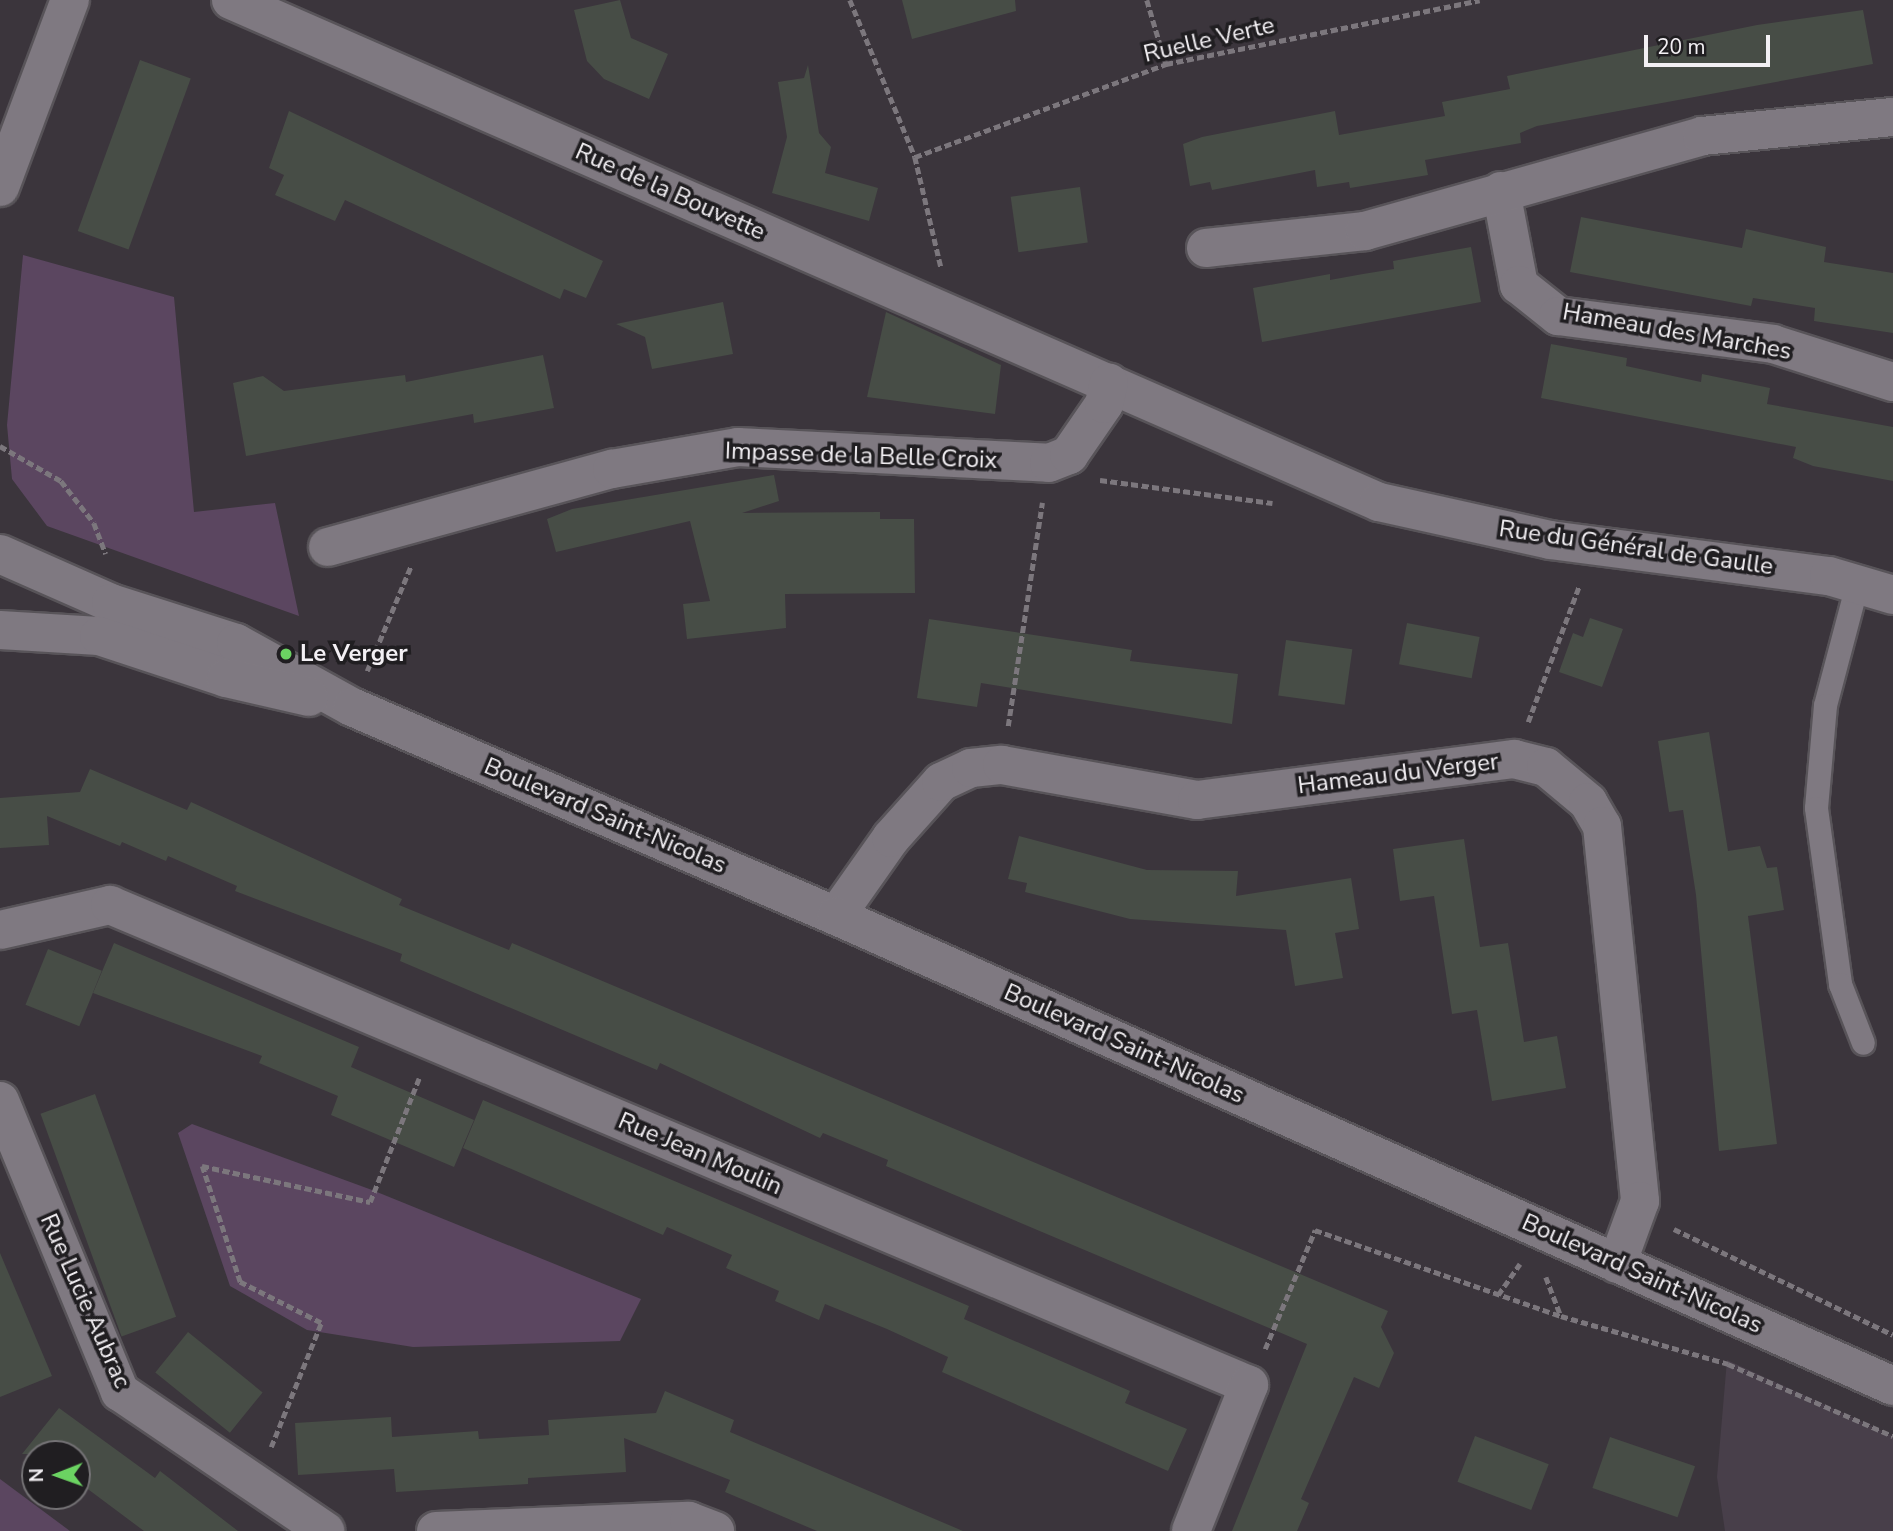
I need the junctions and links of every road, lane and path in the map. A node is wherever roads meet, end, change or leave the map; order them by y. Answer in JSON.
{"nodes":[{"id":1,"x":70,"y":0,"type":"edge"},
{"id":2,"x":231,"y":0,"type":"edge"},
{"id":3,"x":850,"y":0,"type":"edge"},
{"id":4,"x":1147,"y":0,"type":"edge"},
{"id":5,"x":1480,"y":0,"type":"edge"},
{"id":6,"x":1166,"y":64,"type":"junction"},
{"id":7,"x":1893,"y":117,"type":"edge"},
{"id":8,"x":915,"y":157,"type":"junction"},
{"id":9,"x":0,"y":187,"type":"edge"},
{"id":10,"x":1501,"y":191,"type":"junction"},
{"id":11,"x":1206,"y":248,"type":"dead end"},
{"id":12,"x":952,"y":316,"type":"junction"},
{"id":13,"x":1893,"y":382,"type":"edge"},
{"id":14,"x":1109,"y":383,"type":"junction"},
{"id":15,"x":0,"y":446,"type":"edge"},
{"id":16,"x":1049,"y":463,"type":"junction"},
{"id":17,"x":431,"y":518,"type":"junction"},
{"id":18,"x":1595,"y":546,"type":"junction"},
{"id":19,"x":328,"y":547,"type":"dead end"},
{"id":20,"x":0,"y":554,"type":"edge"},
{"id":21,"x":1857,"y":584,"type":"junction"},
{"id":22,"x":1893,"y":595,"type":"edge"},
{"id":23,"x":111,"y":603,"type":"junction"},
{"id":24,"x":0,"y":630,"type":"edge"},
{"id":25,"x":352,"y":707,"type":"junction"},
{"id":26,"x":1514,"y":759,"type":"junction"},
{"id":27,"x":1002,"y":765,"type":"junction"},
{"id":28,"x":836,"y":916,"type":"junction"},
{"id":29,"x":0,"y":930,"type":"edge"},
{"id":30,"x":433,"y":1041,"type":"junction"},
{"id":31,"x":1863,"y":1043,"type":"dead end"},
{"id":32,"x":0,"y":1101,"type":"edge"},
{"id":33,"x":1640,"y":1201,"type":"junction"},
{"id":34,"x":1617,"y":1264,"type":"junction"},
{"id":35,"x":1893,"y":1335,"type":"edge"},
{"id":36,"x":1250,"y":1385,"type":"junction"},
{"id":37,"x":1893,"y":1386,"type":"edge"},
{"id":38,"x":1893,"y":1436,"type":"edge"},
{"id":39,"x":256,"y":1485,"type":"junction"},
{"id":40,"x":487,"y":1528,"type":"edge"},
{"id":41,"x":325,"y":1531,"type":"edge"},
{"id":42,"x":436,"y":1531,"type":"edge"},
{"id":43,"x":715,"y":1531,"type":"edge"},
{"id":44,"x":1191,"y":1531,"type":"edge"}],
"edges":[{"from":1,"to":9,"type":"street"},
{"from":2,"to":12,"type":"street","name":"Rue de la Bouvette"},
{"from":3,"to":8,"type":"path"},
{"from":4,"to":6,"type":"path"},
{"from":5,"to":6,"type":"path","name":"Ruelle Verte"},
{"from":6,"to":8,"type":"path","name":"Ruelle Verte"},
{"from":7,"to":10,"type":"street"},
{"from":8,"to":12,"type":"path"},
{"from":10,"to":11,"type":"street"},
{"from":10,"to":13,"type":"street","name":"Hameau des Marches"},
{"from":12,"to":14,"type":"street","name":"Rue de la Bouvette"},
{"from":14,"to":16,"type":"street"},
{"from":14,"to":18,"type":"street","name":"Rue du Général de Gaulle"},
{"from":15,"to":23,"type":"path"},
{"from":16,"to":17,"type":"street","name":"Impasse de la Belle Croix"},
{"from":16,"to":27,"type":"path"},
{"from":17,"to":19,"type":"street","name":"Impasse de la Belle Croix"},
{"from":17,"to":25,"type":"path"},
{"from":18,"to":21,"type":"street","name":"Rue du Général de Gaulle"},
{"from":18,"to":26,"type":"path"},
{"from":20,"to":23,"type":"street","name":"Boulevard Saint-Nicolas"},
{"from":21,"to":22,"type":"street","name":"Rue du Général de Gaulle"},
{"from":21,"to":31,"type":"lane"},
{"from":23,"to":25,"type":"street","name":"Boulevard Saint-Nicolas"},
{"from":24,"to":25,"type":"street","name":"Boulevard Saint-Nicolas"},
{"from":25,"to":28,"type":"street","name":"Boulevard Saint-Nicolas"},
{"from":26,"to":27,"type":"street","name":"Hameau du Verger"},
{"from":26,"to":33,"type":"street","name":"Hameau du Verger"},
{"from":27,"to":28,"type":"street","name":"Hameau du Verger"},
{"from":28,"to":34,"type":"street","name":"Boulevard Saint-Nicolas"},
{"from":29,"to":30,"type":"street","name":"Rue Jean Moulin"},
{"from":30,"to":36,"type":"street","name":"Rue Jean Moulin"},
{"from":30,"to":39,"type":"path"},
{"from":32,"to":39,"type":"street","name":"Rue Lucie Aubrac"},
{"from":33,"to":34,"type":"street","name":"Hameau du Verger"},
{"from":33,"to":35,"type":"path"},
{"from":34,"to":37,"type":"street","name":"Boulevard Saint-Nicolas"},
{"from":36,"to":38,"type":"path"},
{"from":36,"to":44,"type":"street"},
{"from":39,"to":41,"type":"street","name":"Rue Lucie Aubrac"},
{"from":40,"to":42,"type":"street"},
{"from":40,"to":43,"type":"street"}]}
